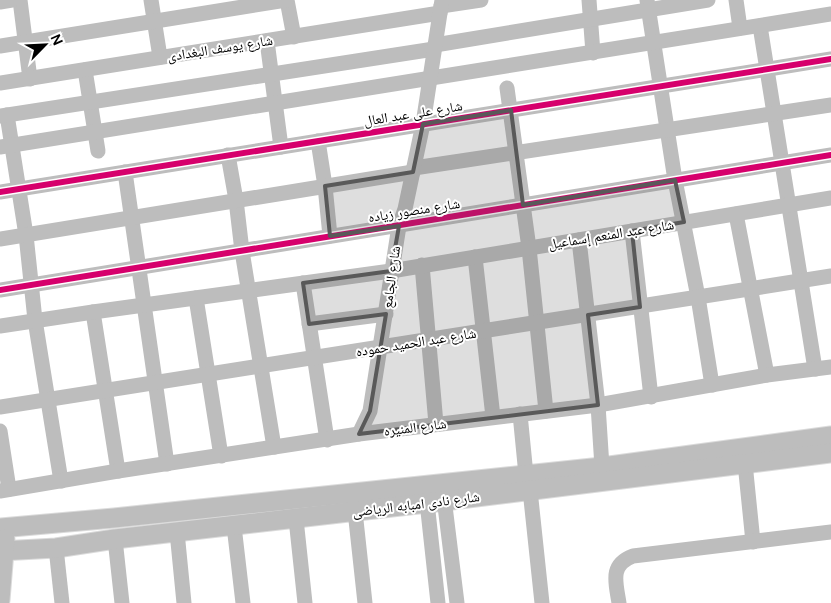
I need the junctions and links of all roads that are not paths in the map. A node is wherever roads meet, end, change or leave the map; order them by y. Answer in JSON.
{"nodes":[{"id":1,"x":12,"y":0,"type":"edge"},
{"id":2,"x":20,"y":0,"type":"edge"},
{"id":3,"x":151,"y":0,"type":"edge"},
{"id":4,"x":287,"y":0,"type":"edge"},
{"id":5,"x":481,"y":0,"type":"edge"},
{"id":6,"x":589,"y":0,"type":"edge"},
{"id":7,"x":708,"y":0,"type":"edge"},
{"id":8,"x":736,"y":0,"type":"edge"},
{"id":9,"x":0,"y":2,"type":"edge"},
{"id":10,"x":648,"y":5,"type":"edge"},
{"id":11,"x":441,"y":6,"type":"edge"},
{"id":12,"x":831,"y":14,"type":"edge"},
{"id":13,"x":590,"y":20,"type":"junction"},
{"id":14,"x":154,"y":21,"type":"junction"},
{"id":15,"x":760,"y":26,"type":"junction"},
{"id":16,"x":740,"y":28,"type":"junction"},
{"id":17,"x":294,"y":37,"type":"junction"},
{"id":18,"x":267,"y":41,"type":"junction"},
{"id":19,"x":26,"y":42,"type":"junction"},
{"id":20,"x":654,"y":43,"type":"junction"},
{"id":21,"x":0,"y":46,"type":"edge"},
{"id":22,"x":435,"y":47,"type":"junction"},
{"id":23,"x":593,"y":53,"type":"junction"},
{"id":24,"x":160,"y":58,"type":"junction"},
{"id":25,"x":831,"y":59,"type":"edge"},
{"id":26,"x":85,"y":70,"type":"junction"},
{"id":27,"x":766,"y":70,"type":"junction"},
{"id":28,"x":271,"y":74,"type":"junction"},
{"id":29,"x":30,"y":79,"type":"junction"},
{"id":30,"x":430,"y":79,"type":"junction"},
{"id":31,"x":0,"y":83,"type":"edge"},
{"id":32,"x":660,"y":86,"type":"junction"},
{"id":33,"x":507,"y":88,"type":"dead end"},
{"id":34,"x":90,"y":102,"type":"junction"},
{"id":35,"x":275,"y":104,"type":"junction"},
{"id":36,"x":831,"y":105,"type":"edge"},
{"id":37,"x":511,"y":110,"type":"junction"},
{"id":38,"x":774,"y":114,"type":"junction"},
{"id":39,"x":3,"y":116,"type":"edge"},
{"id":40,"x":424,"y":124,"type":"junction"},
{"id":41,"x":667,"y":130,"type":"junction"},
{"id":42,"x":95,"y":132,"type":"junction"},
{"id":43,"x":318,"y":141,"type":"junction"},
{"id":44,"x":6,"y":146,"type":"edge"},
{"id":45,"x":281,"y":147,"type":"junction"},
{"id":46,"x":98,"y":151,"type":"dead end"},
{"id":47,"x":516,"y":153,"type":"junction"},
{"id":48,"x":228,"y":155,"type":"junction"},
{"id":49,"x":831,"y":155,"type":"edge"},
{"id":50,"x":782,"y":163,"type":"junction"},
{"id":51,"x":414,"y":170,"type":"junction"},
{"id":52,"x":125,"y":172,"type":"junction"},
{"id":53,"x":675,"y":180,"type":"junction"},
{"id":54,"x":325,"y":186,"type":"junction"},
{"id":55,"x":18,"y":189,"type":"junction"},
{"id":56,"x":0,"y":192,"type":"edge"},
{"id":57,"x":831,"y":198,"type":"edge"},
{"id":58,"x":236,"y":200,"type":"junction"},
{"id":59,"x":524,"y":205,"type":"junction"},
{"id":60,"x":789,"y":205,"type":"junction"},
{"id":61,"x":736,"y":214,"type":"junction"},
{"id":62,"x":131,"y":217,"type":"junction"},
{"id":63,"x":684,"y":222,"type":"junction"},
{"id":64,"x":399,"y":226,"type":"junction"},
{"id":65,"x":632,"y":231,"type":"junction"},
{"id":66,"x":26,"y":235,"type":"junction"},
{"id":67,"x":330,"y":236,"type":"junction"},
{"id":68,"x":0,"y":239,"type":"edge"},
{"id":69,"x":579,"y":240,"type":"junction"},
{"id":70,"x":529,"y":248,"type":"junction"},
{"id":71,"x":242,"y":251,"type":"junction"},
{"id":72,"x":475,"y":257,"type":"junction"},
{"id":73,"x":422,"y":266,"type":"junction"},
{"id":74,"x":138,"y":267,"type":"junction"},
{"id":75,"x":391,"y":271,"type":"junction"},
{"id":76,"x":831,"y":276,"type":"edge"},
{"id":77,"x":801,"y":281,"type":"junction"},
{"id":78,"x":303,"y":283,"type":"junction"},
{"id":79,"x":31,"y":285,"type":"junction"},
{"id":80,"x":751,"y":289,"type":"junction"},
{"id":81,"x":0,"y":290,"type":"edge"},
{"id":82,"x":248,"y":290,"type":"junction"},
{"id":83,"x":698,"y":297,"type":"junction"},
{"id":84,"x":196,"y":298,"type":"junction"},
{"id":85,"x":143,"y":305,"type":"junction"},
{"id":86,"x":640,"y":307,"type":"junction"},
{"id":87,"x":93,"y":312,"type":"junction"},
{"id":88,"x":386,"y":314,"type":"junction"},
{"id":89,"x":588,"y":315,"type":"junction"},
{"id":90,"x":35,"y":320,"type":"junction"},
{"id":91,"x":537,"y":323,"type":"junction"},
{"id":92,"x":309,"y":324,"type":"junction"},
{"id":93,"x":0,"y":326,"type":"edge"},
{"id":94,"x":483,"y":331,"type":"junction"},
{"id":95,"x":430,"y":340,"type":"junction"},
{"id":96,"x":380,"y":348,"type":"junction"},
{"id":97,"x":314,"y":358,"type":"junction"},
{"id":98,"x":260,"y":367,"type":"junction"},
{"id":99,"x":831,"y":368,"type":"edge"},
{"id":100,"x":815,"y":369,"type":"junction"},
{"id":101,"x":208,"y":375,"type":"junction"},
{"id":102,"x":767,"y":375,"type":"junction"},
{"id":103,"x":155,"y":383,"type":"junction"},
{"id":104,"x":712,"y":385,"type":"junction"},
{"id":105,"x":105,"y":390,"type":"junction"},
{"id":106,"x":651,"y":397,"type":"junction"},
{"id":107,"x":48,"y":399,"type":"junction"},
{"id":108,"x":598,"y":405,"type":"junction"},
{"id":109,"x":0,"y":407,"type":"edge"},
{"id":110,"x":546,"y":411,"type":"junction"},
{"id":111,"x":520,"y":414,"type":"junction"},
{"id":112,"x":493,"y":417,"type":"junction"},
{"id":113,"x":436,"y":424,"type":"junction"},
{"id":114,"x":0,"y":430,"type":"edge"},
{"id":115,"x":359,"y":434,"type":"junction"},
{"id":116,"x":831,"y":436,"type":"edge"},
{"id":117,"x":326,"y":440,"type":"junction"},
{"id":118,"x":274,"y":447,"type":"junction"},
{"id":119,"x":831,"y":453,"type":"edge"},
{"id":120,"x":221,"y":456,"type":"junction"},
{"id":121,"x":745,"y":463,"type":"junction"},
{"id":122,"x":167,"y":464,"type":"junction"},
{"id":123,"x":602,"y":467,"type":"junction"},
{"id":124,"x":118,"y":471,"type":"junction"},
{"id":125,"x":61,"y":481,"type":"junction"},
{"id":126,"x":528,"y":482,"type":"junction"},
{"id":127,"x":5,"y":490,"type":"edge"},
{"id":128,"x":435,"y":493,"type":"junction"},
{"id":129,"x":355,"y":511,"type":"junction"},
{"id":130,"x":296,"y":518,"type":"junction"},
{"id":131,"x":234,"y":526,"type":"junction"},
{"id":132,"x":3,"y":528,"type":"edge"},
{"id":133,"x":176,"y":532,"type":"junction"},
{"id":134,"x":831,"y":532,"type":"edge"},
{"id":135,"x":115,"y":539,"type":"junction"},
{"id":136,"x":753,"y":542,"type":"junction"},
{"id":137,"x":56,"y":548,"type":"junction"},
{"id":138,"x":2,"y":551,"type":"edge"},
{"id":139,"x":0,"y":600,"type":"edge"},
{"id":140,"x":62,"y":603,"type":"edge"},
{"id":141,"x":122,"y":603,"type":"edge"},
{"id":142,"x":184,"y":603,"type":"edge"},
{"id":143,"x":243,"y":603,"type":"edge"},
{"id":144,"x":305,"y":603,"type":"edge"},
{"id":145,"x":365,"y":603,"type":"edge"},
{"id":146,"x":438,"y":603,"type":"edge"},
{"id":147,"x":457,"y":603,"type":"edge"},
{"id":148,"x":542,"y":603,"type":"edge"},
{"id":149,"x":619,"y":603,"type":"edge"}],
"edges":[{"from":1,"to":9,"type":"street"},
{"from":2,"to":19,"type":"street"},
{"from":3,"to":14,"type":"street"},
{"from":4,"to":14,"type":"street"},
{"from":4,"to":17,"type":"street"},
{"from":5,"to":11,"type":"street","name":"شارع يوسف البغدادى"},
{"from":6,"to":13,"type":"street"},
{"from":7,"to":10,"type":"street"},
{"from":8,"to":16,"type":"street"},
{"from":10,"to":13,"type":"street"},
{"from":10,"to":20,"type":"street"},
{"from":11,"to":17,"type":"street","name":"شارع يوسف البغدادى"},
{"from":11,"to":22,"type":"street","name":"شارع الجامع"},
{"from":12,"to":15,"type":"street"},
{"from":13,"to":22,"type":"street"},
{"from":13,"to":23,"type":"street"},
{"from":14,"to":19,"type":"street"},
{"from":14,"to":24,"type":"street"},
{"from":15,"to":16,"type":"street"},
{"from":15,"to":27,"type":"street"},
{"from":16,"to":20,"type":"street"},
{"from":17,"to":18,"type":"street","name":"شارع يوسف البغدادى"},
{"from":18,"to":24,"type":"street","name":"شارع يوسف البغدادى"},
{"from":18,"to":28,"type":"street"},
{"from":19,"to":21,"type":"street"},
{"from":19,"to":29,"type":"street"},
{"from":20,"to":23,"type":"street"},
{"from":20,"to":32,"type":"street"},
{"from":22,"to":28,"type":"street"},
{"from":22,"to":30,"type":"street","name":"شارع الجامع"},
{"from":23,"to":30,"type":"street"},
{"from":24,"to":26,"type":"street","name":"شارع يوسف البغدادى"},
{"from":25,"to":27,"type":"street","name":"شارع على عبد العال"},
{"from":26,"to":29,"type":"street","name":"شارع يوسف البغدادى"},
{"from":26,"to":34,"type":"street"},
{"from":27,"to":32,"type":"street","name":"شارع على عبد العال"},
{"from":27,"to":38,"type":"street"},
{"from":28,"to":34,"type":"street"},
{"from":28,"to":35,"type":"street"},
{"from":29,"to":31,"type":"street","name":"شارع يوسف البغدادى"},
{"from":30,"to":35,"type":"street"},
{"from":30,"to":40,"type":"street","name":"شارع الجامع"},
{"from":32,"to":37,"type":"street","name":"شارع على عبد العال"},
{"from":32,"to":41,"type":"street"},
{"from":33,"to":37,"type":"street"},
{"from":34,"to":39,"type":"street"},
{"from":34,"to":42,"type":"street"},
{"from":35,"to":42,"type":"street"},
{"from":35,"to":45,"type":"street"},
{"from":36,"to":38,"type":"street"},
{"from":37,"to":40,"type":"street","name":"شارع على عبد العال"},
{"from":37,"to":47,"type":"street"},
{"from":38,"to":41,"type":"street"},
{"from":38,"to":50,"type":"street"},
{"from":39,"to":44,"type":"street"},
{"from":40,"to":43,"type":"street","name":"شارع على عبد العال"},
{"from":40,"to":51,"type":"street","name":"شارع الجامع"},
{"from":41,"to":47,"type":"street"},
{"from":41,"to":53,"type":"street"},
{"from":42,"to":44,"type":"street"},
{"from":42,"to":46,"type":"street"},
{"from":43,"to":45,"type":"street","name":"شارع على عبد العال"},
{"from":43,"to":54,"type":"street"},
{"from":44,"to":55,"type":"street"},
{"from":45,"to":48,"type":"street","name":"شارع على عبد العال"},
{"from":47,"to":51,"type":"street"},
{"from":47,"to":59,"type":"street"},
{"from":48,"to":52,"type":"street","name":"شارع على عبد العال"},
{"from":48,"to":58,"type":"street"},
{"from":49,"to":50,"type":"street","name":"شارع منصور زياده"},
{"from":50,"to":53,"type":"street","name":"شارع منصور زياده"},
{"from":50,"to":60,"type":"street"},
{"from":51,"to":54,"type":"street"},
{"from":51,"to":64,"type":"street","name":"شارع الجامع"},
{"from":52,"to":55,"type":"street","name":"شارع على عبد العال"},
{"from":52,"to":62,"type":"street"},
{"from":53,"to":59,"type":"street","name":"شارع منصور زياده"},
{"from":53,"to":63,"type":"street"},
{"from":54,"to":58,"type":"street"},
{"from":54,"to":67,"type":"street"},
{"from":55,"to":56,"type":"street","name":"شارع على عبد العال"},
{"from":55,"to":66,"type":"street"},
{"from":57,"to":60,"type":"street","name":"شارع عبد المنعم إسماعيل"},
{"from":58,"to":62,"type":"street"},
{"from":58,"to":71,"type":"street"},
{"from":59,"to":64,"type":"street","name":"شارع منصور زياده"},
{"from":59,"to":70,"type":"street"},
{"from":60,"to":61,"type":"street","name":"شارع عبد المنعم إسماعيل"},
{"from":60,"to":77,"type":"street"},
{"from":61,"to":63,"type":"street","name":"شارع عبد المنعم إسماعيل"},
{"from":61,"to":80,"type":"street"},
{"from":62,"to":66,"type":"street"},
{"from":62,"to":74,"type":"street"},
{"from":63,"to":65,"type":"street","name":"شارع عبد المنعم إسماعيل"},
{"from":63,"to":83,"type":"street"},
{"from":64,"to":67,"type":"street","name":"شارع منصور زياده"},
{"from":64,"to":75,"type":"street","name":"شارع الجامع"},
{"from":65,"to":69,"type":"street","name":"شارع عبد المنعم إسماعيل"},
{"from":65,"to":86,"type":"street"},
{"from":66,"to":68,"type":"street"},
{"from":66,"to":79,"type":"street"},
{"from":67,"to":71,"type":"street","name":"شارع منصور زياده"},
{"from":69,"to":70,"type":"street","name":"شارع عبد المنعم إسماعيل"},
{"from":69,"to":89,"type":"street"},
{"from":70,"to":72,"type":"street","name":"شارع عبد المنعم إسماعيل"},
{"from":70,"to":91,"type":"street"},
{"from":71,"to":74,"type":"street","name":"شارع منصور زياده"},
{"from":71,"to":82,"type":"street"},
{"from":72,"to":73,"type":"street","name":"شارع عبد المنعم إسماعيل"},
{"from":72,"to":94,"type":"street"},
{"from":73,"to":75,"type":"street","name":"شارع عبد المنعم إسماعيل"},
{"from":73,"to":95,"type":"street"},
{"from":74,"to":79,"type":"street","name":"شارع منصور زياده"},
{"from":74,"to":85,"type":"street"},
{"from":75,"to":78,"type":"street","name":"شارع عبد المنعم إسماعيل"},
{"from":75,"to":88,"type":"street","name":"شارع الجامع"},
{"from":76,"to":77,"type":"street","name":"شارع عبد الحميد حموده"},
{"from":77,"to":80,"type":"street","name":"شارع عبد الحميد حموده"},
{"from":77,"to":100,"type":"street"},
{"from":78,"to":82,"type":"street","name":"شارع عبد المنعم إسماعيل"},
{"from":78,"to":92,"type":"street"},
{"from":79,"to":81,"type":"street","name":"شارع منصور زياده"},
{"from":79,"to":90,"type":"street"},
{"from":80,"to":83,"type":"street","name":"شارع عبد الحميد حموده"},
{"from":80,"to":102,"type":"street"},
{"from":82,"to":84,"type":"street","name":"شارع عبد المنعم إسماعيل"},
{"from":82,"to":98,"type":"street"},
{"from":83,"to":86,"type":"street","name":"شارع عبد الحميد حموده"},
{"from":83,"to":104,"type":"street"},
{"from":84,"to":85,"type":"street","name":"شارع عبد المنعم إسماعيل"},
{"from":84,"to":101,"type":"street"},
{"from":85,"to":87,"type":"street","name":"شارع عبد المنعم إسماعيل"},
{"from":85,"to":103,"type":"street"},
{"from":86,"to":89,"type":"street","name":"شارع عبد الحميد حموده"},
{"from":86,"to":106,"type":"street"},
{"from":87,"to":90,"type":"street","name":"شارع عبد المنعم إسماعيل"},
{"from":87,"to":105,"type":"street"},
{"from":88,"to":92,"type":"street"},
{"from":88,"to":96,"type":"street","name":"شارع الجامع"},
{"from":89,"to":91,"type":"street","name":"شارع عبد الحميد حموده"},
{"from":89,"to":108,"type":"street"},
{"from":90,"to":93,"type":"street","name":"شارع عبد المنعم إسماعيل"},
{"from":90,"to":107,"type":"street"},
{"from":91,"to":94,"type":"street","name":"شارع عبد الحميد حموده"},
{"from":91,"to":110,"type":"street"},
{"from":92,"to":97,"type":"street"},
{"from":94,"to":95,"type":"street","name":"شارع عبد الحميد حموده"},
{"from":94,"to":112,"type":"street"},
{"from":95,"to":96,"type":"street","name":"شارع عبد الحميد حموده"},
{"from":95,"to":113,"type":"street"},
{"from":96,"to":97,"type":"street","name":"شارع عبد الحميد حموده"},
{"from":96,"to":115,"type":"street","name":"شارع الجامع"},
{"from":97,"to":98,"type":"street","name":"شارع عبد الحميد حموده"},
{"from":97,"to":117,"type":"street"},
{"from":98,"to":101,"type":"street","name":"شارع عبد الحميد حموده"},
{"from":98,"to":118,"type":"street"},
{"from":99,"to":100,"type":"street","name":"شارع المنيره"},
{"from":100,"to":102,"type":"street","name":"شارع المنيره"},
{"from":101,"to":103,"type":"street","name":"شارع عبد الحميد حموده"},
{"from":101,"to":120,"type":"street"},
{"from":102,"to":104,"type":"street","name":"شارع المنيره"},
{"from":103,"to":105,"type":"street","name":"شارع عبد الحميد حموده"},
{"from":103,"to":122,"type":"street"},
{"from":104,"to":106,"type":"street","name":"شارع المنيره"},
{"from":105,"to":107,"type":"street","name":"شارع عبد الحميد حموده"},
{"from":105,"to":124,"type":"street"},
{"from":106,"to":108,"type":"street","name":"شارع المنيره"},
{"from":107,"to":109,"type":"street","name":"شارع عبد الحميد حموده"},
{"from":107,"to":125,"type":"street"},
{"from":108,"to":110,"type":"street","name":"شارع المنيره"},
{"from":108,"to":123,"type":"street"},
{"from":110,"to":111,"type":"street","name":"شارع المنيره"},
{"from":111,"to":112,"type":"street","name":"شارع المنيره"},
{"from":111,"to":126,"type":"street"},
{"from":112,"to":113,"type":"street","name":"شارع المنيره"},
{"from":113,"to":115,"type":"street","name":"شارع المنيره"},
{"from":114,"to":127,"type":"street"},
{"from":115,"to":117,"type":"street","name":"شارع المنيره"},
{"from":116,"to":123,"type":"main road","name":"شارع نادى امبابه الرياضى"},
{"from":117,"to":118,"type":"street","name":"شارع المنيره"},
{"from":118,"to":120,"type":"street","name":"شارع المنيره"},
{"from":119,"to":121,"type":"main road","name":"شارع نادى امبابه الرياضى"},
{"from":120,"to":122,"type":"street","name":"شارع المنيره"},
{"from":121,"to":126,"type":"main road","name":"شارع نادى امبابه الرياضى"},
{"from":121,"to":136,"type":"street"},
{"from":122,"to":124,"type":"street","name":"شارع المنيره"},
{"from":123,"to":126,"type":"main road","name":"شارع نادى امبابه الرياضى"},
{"from":124,"to":125,"type":"street","name":"شارع المنيره"},
{"from":125,"to":127,"type":"street","name":"شارع المنيره"},
{"from":126,"to":128,"type":"main road","name":"شارع نادى امبابه الرياضى"},
{"from":126,"to":148,"type":"street"},
{"from":128,"to":129,"type":"main road","name":"شارع نادى امبابه الرياضى"},
{"from":128,"to":132,"type":"main road","name":"شارع نادى امبابه الرياضى"},
{"from":128,"to":146,"type":"street"},
{"from":128,"to":147,"type":"street"},
{"from":129,"to":130,"type":"main road","name":"شارع نادى امبابه الرياضى"},
{"from":129,"to":145,"type":"street"},
{"from":130,"to":131,"type":"main road","name":"شارع نادى امبابه الرياضى"},
{"from":130,"to":144,"type":"street"},
{"from":131,"to":133,"type":"main road","name":"شارع نادى امبابه الرياضى"},
{"from":131,"to":143,"type":"street"},
{"from":132,"to":138,"type":"main road"},
{"from":133,"to":135,"type":"main road","name":"شارع نادى امبابه الرياضى"},
{"from":133,"to":142,"type":"street"},
{"from":134,"to":136,"type":"street"},
{"from":135,"to":137,"type":"main road","name":"شارع نادى امبابه الرياضى"},
{"from":135,"to":141,"type":"street"},
{"from":136,"to":149,"type":"street"},
{"from":137,"to":138,"type":"main road","name":"شارع نادى امبابه الرياضى"},
{"from":137,"to":140,"type":"street"},
{"from":138,"to":139,"type":"main road"}]}
